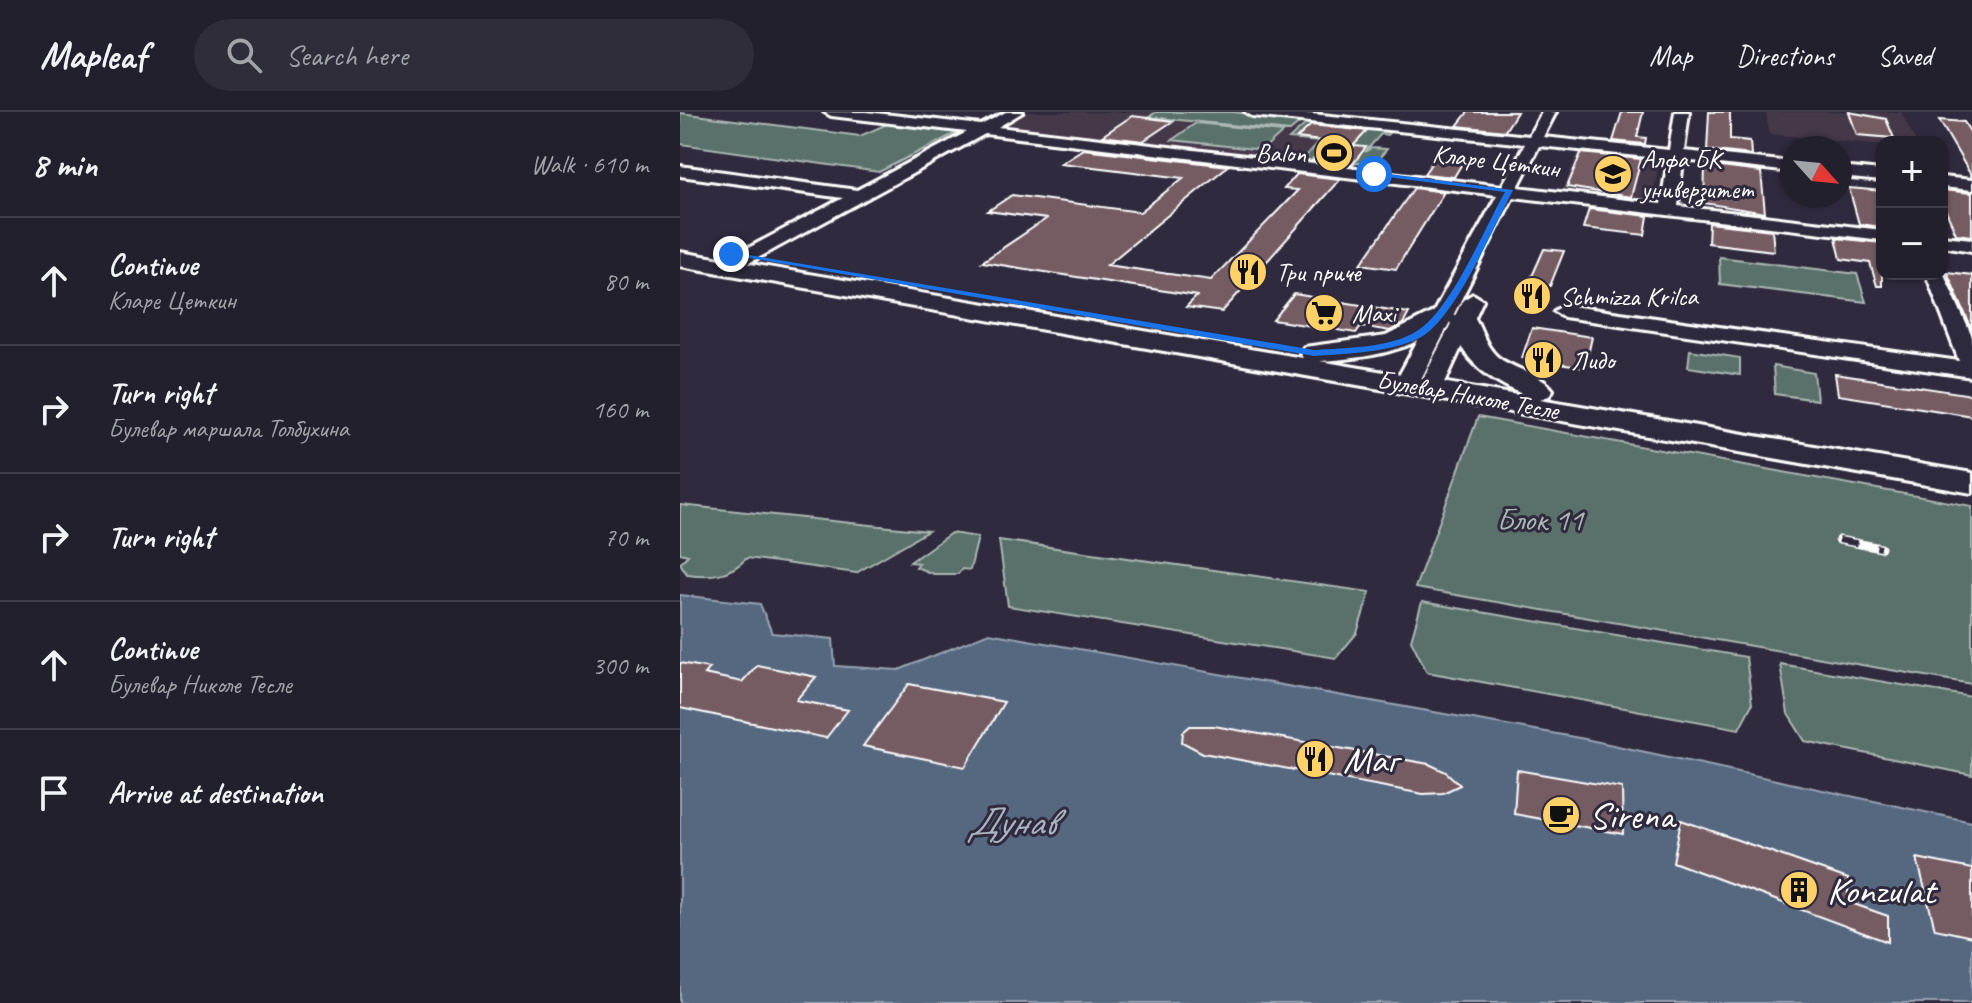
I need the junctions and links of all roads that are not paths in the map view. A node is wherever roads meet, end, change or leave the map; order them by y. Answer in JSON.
{"nodes":[{"id":1,"x":831,"y":112,"type":"edge"},
{"id":2,"x":1016,"y":112,"type":"edge"},
{"id":3,"x":1252,"y":112,"type":"edge"},
{"id":4,"x":1549,"y":112,"type":"edge"},
{"id":5,"x":1565,"y":112,"type":"edge"},
{"id":6,"x":1682,"y":112,"type":"edge"},
{"id":7,"x":982,"y":129,"type":"junction"},
{"id":8,"x":1542,"y":142,"type":"junction"},
{"id":9,"x":1677,"y":155,"type":"junction"},
{"id":10,"x":1780,"y":166,"type":"edge"},
{"id":11,"x":680,"y":171,"type":"edge"},
{"id":12,"x":1852,"y":173,"type":"edge"},
{"id":13,"x":1876,"y":175,"type":"edge"},
{"id":14,"x":1948,"y":183,"type":"edge"},
{"id":15,"x":1972,"y":185,"type":"edge"},
{"id":16,"x":1523,"y":192,"type":"junction"},
{"id":17,"x":856,"y":195,"type":"junction"},
{"id":18,"x":1669,"y":210,"type":"junction"},
{"id":19,"x":1876,"y":234,"type":"edge"},
{"id":20,"x":1948,"y":242,"type":"edge"},
{"id":21,"x":680,"y":245,"type":"edge"},
{"id":22,"x":1972,"y":245,"type":"edge"},
{"id":23,"x":680,"y":259,"type":"edge"},
{"id":24,"x":729,"y":261,"type":"junction"},
{"id":25,"x":1938,"y":280,"type":"edge"},
{"id":26,"x":1564,"y":311,"type":"dead end"},
{"id":27,"x":1452,"y":319,"type":"junction"},
{"id":28,"x":1314,"y":353,"type":"junction"},
{"id":29,"x":1972,"y":368,"type":"edge"},
{"id":30,"x":1422,"y":379,"type":"junction"},
{"id":31,"x":1538,"y":390,"type":"junction"},
{"id":32,"x":1972,"y":460,"type":"edge"},
{"id":33,"x":1972,"y":483,"type":"edge"}],
"edges":[{"from":1,"to":7,"type":"street","name":"Кларе Цеткин"},
{"from":2,"to":7,"type":"street"},
{"from":3,"to":8,"type":"street"},
{"from":4,"to":8,"type":"street"},
{"from":5,"to":8,"type":"street"},
{"from":6,"to":9,"type":"street"},
{"from":7,"to":16,"type":"street","name":"Кларе Цеткин"},
{"from":7,"to":17,"type":"street"},
{"from":8,"to":9,"type":"street"},
{"from":8,"to":16,"type":"street"},
{"from":8,"to":16,"type":"street"},
{"from":9,"to":10,"type":"street"},
{"from":9,"to":18,"type":"street"},
{"from":11,"to":17,"type":"street"},
{"from":12,"to":13,"type":"street"},
{"from":14,"to":15,"type":"street"},
{"from":16,"to":18,"type":"street","name":"Кларе Цеткин"},
{"from":16,"to":27,"type":"street"},
{"from":16,"to":27,"type":"street"},
{"from":17,"to":24,"type":"street"},
{"from":18,"to":19,"type":"street","name":"Кларе Цеткин"},
{"from":20,"to":22,"type":"street"},
{"from":21,"to":24,"type":"main road","name":"Булевар Николе Тесле"},
{"from":23,"to":24,"type":"main road","name":"Булевар Николе Тесле"},
{"from":24,"to":28,"type":"main road","name":"Булевар Николе Тесле"},
{"from":24,"to":30,"type":"main road","name":"Булевар Николе Тесле"},
{"from":25,"to":29,"type":"street"},
{"from":26,"to":29,"type":"street"},
{"from":27,"to":28,"type":"main road"},
{"from":27,"to":30,"type":"street"},
{"from":27,"to":31,"type":"main road"},
{"from":28,"to":30,"type":"main road","name":"Булевар Николе Тесле"},
{"from":30,"to":31,"type":"main road","name":"Булевар Николе Тесле"},
{"from":30,"to":33,"type":"main road","name":"Булевар Николе Тесле"},
{"from":31,"to":32,"type":"main road","name":"Булевар Николе Тесле"}]}
